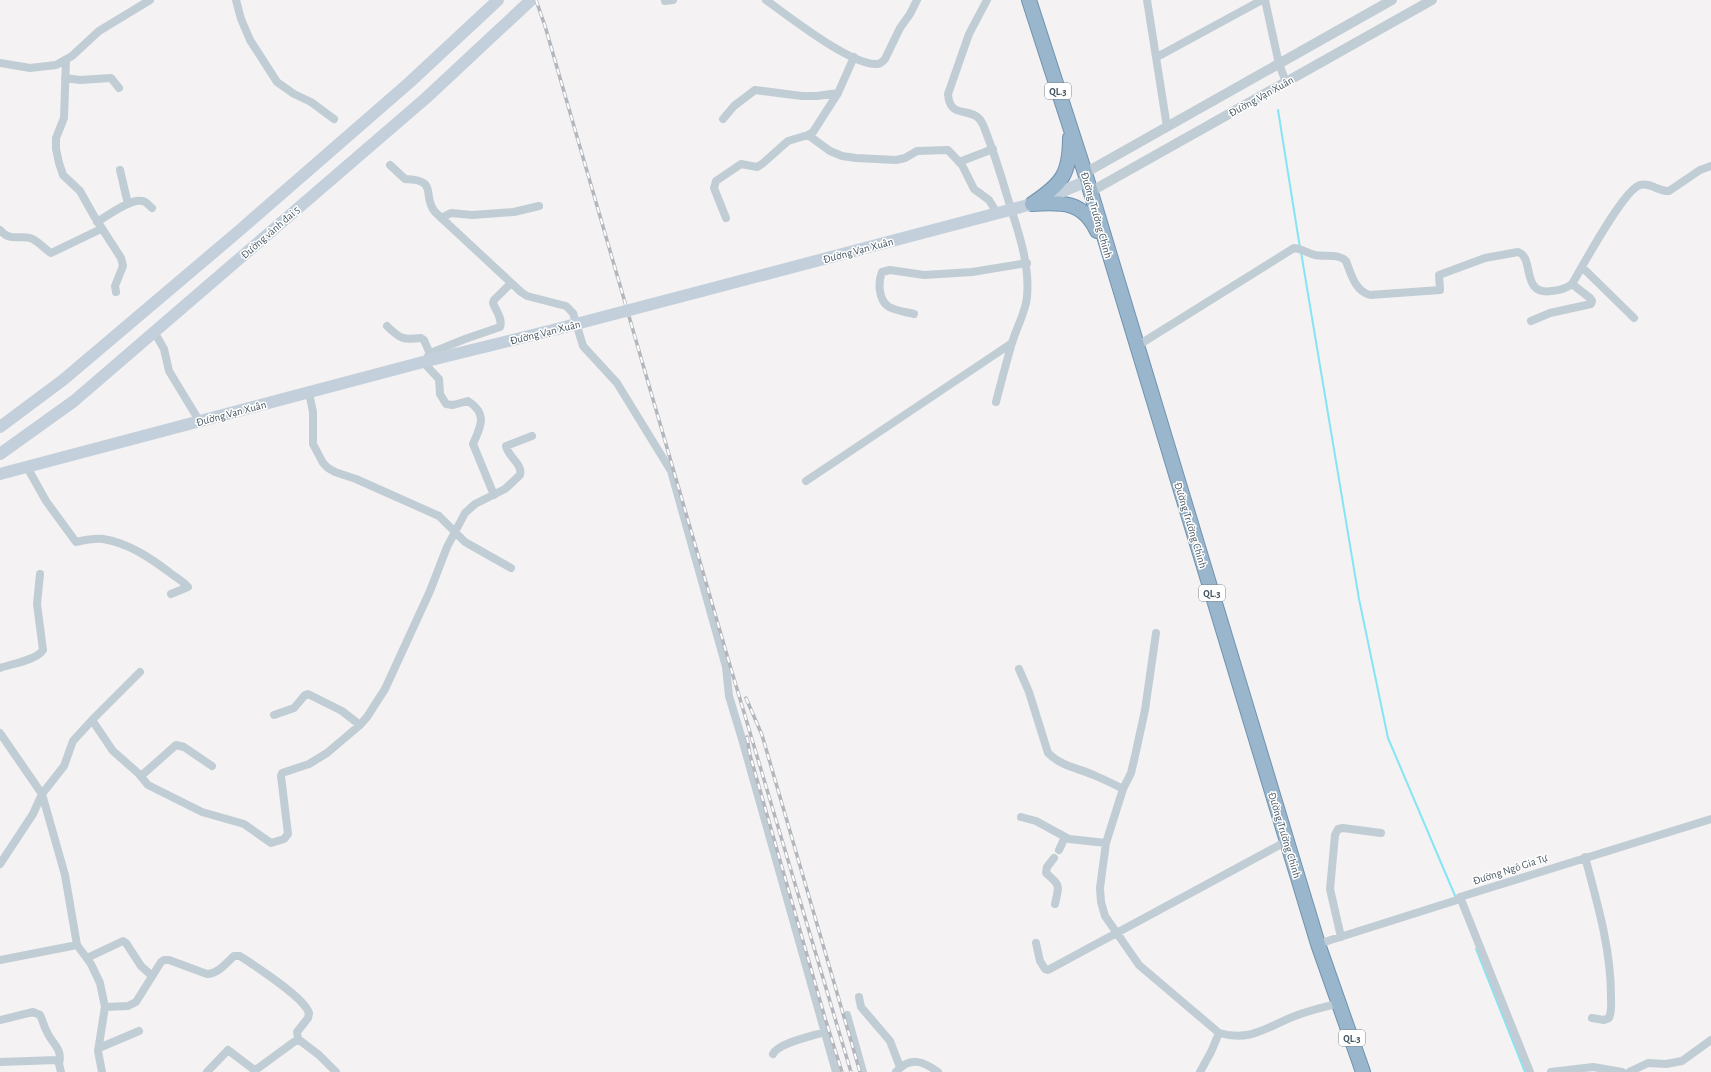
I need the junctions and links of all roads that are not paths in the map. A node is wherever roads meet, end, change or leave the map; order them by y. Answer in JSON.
{"nodes":[{"id":1,"x":150,"y":0,"type":"edge"},
{"id":2,"x":236,"y":0,"type":"edge"},
{"id":3,"x":498,"y":0,"type":"edge"},
{"id":4,"x":531,"y":0,"type":"edge"},
{"id":5,"x":766,"y":0,"type":"edge"},
{"id":6,"x":917,"y":0,"type":"edge"},
{"id":7,"x":987,"y":0,"type":"edge"},
{"id":8,"x":1029,"y":0,"type":"edge"},
{"id":9,"x":1147,"y":0,"type":"edge"},
{"id":10,"x":1263,"y":0,"type":"edge"},
{"id":11,"x":1392,"y":0,"type":"edge"},
{"id":12,"x":1432,"y":0,"type":"edge"},
{"id":13,"x":1157,"y":57,"type":"junction"},
{"id":14,"x":854,"y":58,"type":"junction"},
{"id":15,"x":66,"y":60,"type":"junction"},
{"id":16,"x":0,"y":63,"type":"edge"},
{"id":17,"x":1279,"y":64,"type":"junction"},
{"id":18,"x":65,"y":78,"type":"junction"},
{"id":19,"x":1286,"y":82,"type":"junction"},
{"id":20,"x":118,"y":88,"type":"dead end"},
{"id":21,"x":838,"y":93,"type":"junction"},
{"id":22,"x":334,"y":119,"type":"dead end"},
{"id":23,"x":723,"y":119,"type":"dead end"},
{"id":24,"x":1069,"y":126,"type":"junction"},
{"id":25,"x":1167,"y":127,"type":"junction"},
{"id":26,"x":808,"y":135,"type":"junction"},
{"id":27,"x":993,"y":149,"type":"junction"},
{"id":28,"x":960,"y":162,"type":"junction"},
{"id":29,"x":390,"y":165,"type":"dead end"},
{"id":30,"x":1711,"y":166,"type":"edge"},
{"id":31,"x":120,"y":170,"type":"dead end"},
{"id":32,"x":1088,"y":182,"type":"junction"},
{"id":33,"x":128,"y":204,"type":"junction"},
{"id":34,"x":1032,"y":204,"type":"junction"},
{"id":35,"x":539,"y":206,"type":"dead end"},
{"id":36,"x":152,"y":208,"type":"dead end"},
{"id":37,"x":1012,"y":210,"type":"junction"},
{"id":38,"x":997,"y":213,"type":"junction"},
{"id":39,"x":441,"y":218,"type":"junction"},
{"id":40,"x":726,"y":218,"type":"dead end"},
{"id":41,"x":99,"y":225,"type":"junction"},
{"id":42,"x":0,"y":230,"type":"edge"},
{"id":43,"x":1108,"y":255,"type":"junction"},
{"id":44,"x":1027,"y":262,"type":"junction"},
{"id":45,"x":1582,"y":267,"type":"junction"},
{"id":46,"x":511,"y":284,"type":"junction"},
{"id":47,"x":1572,"y":284,"type":"junction"},
{"id":48,"x":116,"y":292,"type":"dead end"},
{"id":49,"x":914,"y":314,"type":"dead end"},
{"id":50,"x":1634,"y":318,"type":"dead end"},
{"id":51,"x":1531,"y":322,"type":"dead end"},
{"id":52,"x":387,"y":326,"type":"dead end"},
{"id":53,"x":156,"y":335,"type":"dead end"},
{"id":54,"x":1012,"y":343,"type":"junction"},
{"id":55,"x":1137,"y":346,"type":"junction"},
{"id":56,"x":427,"y":358,"type":"junction"},
{"id":57,"x":309,"y":393,"type":"junction"},
{"id":58,"x":996,"y":402,"type":"dead end"},
{"id":59,"x":200,"y":422,"type":"junction"},
{"id":60,"x":0,"y":427,"type":"edge"},
{"id":61,"x":532,"y":436,"type":"dead end"},
{"id":62,"x":0,"y":454,"type":"edge"},
{"id":63,"x":27,"y":467,"type":"junction"},
{"id":64,"x":0,"y":474,"type":"edge"},
{"id":65,"x":806,"y":481,"type":"dead end"},
{"id":66,"x":494,"y":495,"type":"junction"},
{"id":67,"x":455,"y":532,"type":"junction"},
{"id":68,"x":511,"y":568,"type":"dead end"},
{"id":69,"x":40,"y":574,"type":"dead end"},
{"id":70,"x":171,"y":594,"type":"dead end"},
{"id":71,"x":1156,"y":633,"type":"dead end"},
{"id":72,"x":0,"y":668,"type":"edge"},
{"id":73,"x":1019,"y":670,"type":"dead end"},
{"id":74,"x":140,"y":672,"type":"dead end"},
{"id":75,"x":274,"y":715,"type":"dead end"},
{"id":76,"x":92,"y":720,"type":"junction"},
{"id":77,"x":360,"y":725,"type":"junction"},
{"id":78,"x":0,"y":733,"type":"edge"},
{"id":79,"x":212,"y":766,"type":"dead end"},
{"id":80,"x":141,"y":776,"type":"junction"},
{"id":81,"x":1123,"y":789,"type":"junction"},
{"id":82,"x":42,"y":794,"type":"junction"},
{"id":83,"x":1021,"y":817,"type":"dead end"},
{"id":84,"x":1711,"y":819,"type":"edge"},
{"id":85,"x":1381,"y":833,"type":"dead end"},
{"id":86,"x":1065,"y":837,"type":"junction"},
{"id":87,"x":1287,"y":841,"type":"junction"},
{"id":88,"x":1106,"y":843,"type":"junction"},
{"id":89,"x":1059,"y":850,"type":"dead end"},
{"id":90,"x":1585,"y":857,"type":"junction"},
{"id":91,"x":1054,"y":858,"type":"dead end"},
{"id":92,"x":0,"y":862,"type":"edge"},
{"id":93,"x":1460,"y":897,"type":"junction"},
{"id":94,"x":1055,"y":904,"type":"dead end"},
{"id":95,"x":1116,"y":932,"type":"junction"},
{"id":96,"x":1341,"y":937,"type":"junction"},
{"id":97,"x":1036,"y":943,"type":"dead end"},
{"id":98,"x":1318,"y":944,"type":"junction"},
{"id":99,"x":77,"y":945,"type":"junction"},
{"id":100,"x":87,"y":958,"type":"junction"},
{"id":101,"x":0,"y":960,"type":"edge"},
{"id":102,"x":152,"y":976,"type":"junction"},
{"id":103,"x":859,"y":997,"type":"dead end"},
{"id":104,"x":1340,"y":1004,"type":"junction"},
{"id":105,"x":105,"y":1007,"type":"junction"},
{"id":106,"x":847,"y":1015,"type":"dead end"},
{"id":107,"x":1592,"y":1018,"type":"dead end"},
{"id":108,"x":0,"y":1020,"type":"edge"},
{"id":109,"x":139,"y":1031,"type":"dead end"},
{"id":110,"x":825,"y":1032,"type":"junction"},
{"id":111,"x":1219,"y":1033,"type":"junction"},
{"id":112,"x":298,"y":1039,"type":"junction"},
{"id":113,"x":1711,"y":1040,"type":"edge"},
{"id":114,"x":99,"y":1048,"type":"junction"},
{"id":115,"x":773,"y":1054,"type":"dead end"},
{"id":116,"x":0,"y":1062,"type":"edge"},
{"id":117,"x":60,"y":1068,"type":"edge"},
{"id":118,"x":898,"y":1070,"type":"edge"},
{"id":119,"x":102,"y":1072,"type":"edge"},
{"id":120,"x":207,"y":1072,"type":"edge"},
{"id":121,"x":336,"y":1072,"type":"edge"},
{"id":122,"x":836,"y":1072,"type":"edge"},
{"id":123,"x":863,"y":1072,"type":"edge"},
{"id":124,"x":938,"y":1072,"type":"edge"},
{"id":125,"x":1200,"y":1072,"type":"edge"},
{"id":126,"x":1363,"y":1072,"type":"edge"},
{"id":127,"x":1530,"y":1072,"type":"edge"},
{"id":128,"x":1551,"y":1072,"type":"edge"},
{"id":129,"x":1622,"y":1072,"type":"edge"},
{"id":130,"x":1629,"y":1072,"type":"edge"}],
"edges":[{"from":1,"to":15,"type":"street"},
{"from":2,"to":22,"type":"street"},
{"from":3,"to":60,"type":"main road","name":"Đường vành đai 5"},
{"from":4,"to":62,"type":"main road","name":"Đường vành đai 5"},
{"from":5,"to":14,"type":"street"},
{"from":6,"to":14,"type":"street"},
{"from":7,"to":27,"type":"street"},
{"from":8,"to":24,"type":"highway","name":"Đường Trường Chinh","number":"QL.3"},
{"from":9,"to":13,"type":"street"},
{"from":10,"to":13,"type":"street"},
{"from":10,"to":17,"type":"street"},
{"from":11,"to":17,"type":"street","name":"Đường Vạn Xuân"},
{"from":12,"to":19,"type":"street","name":"Đường Vạn Xuân"},
{"from":13,"to":25,"type":"street"},
{"from":14,"to":21,"type":"street"},
{"from":15,"to":16,"type":"street"},
{"from":15,"to":18,"type":"street"},
{"from":17,"to":19,"type":"street"},
{"from":17,"to":25,"type":"street","name":"Đường Vạn Xuân"},
{"from":18,"to":20,"type":"street"},
{"from":18,"to":41,"type":"street"},
{"from":19,"to":32,"type":"street","name":"Đường Vạn Xuân"},
{"from":21,"to":23,"type":"street"},
{"from":21,"to":26,"type":"street"},
{"from":24,"to":32,"type":"highway","name":"Đường Trường Chinh","number":"QL.3"},
{"from":24,"to":34,"type":"highway"},
{"from":25,"to":32,"type":"street","name":"Đường Vạn Xuân"},
{"from":26,"to":28,"type":"street"},
{"from":26,"to":40,"type":"street"},
{"from":27,"to":28,"type":"street"},
{"from":27,"to":37,"type":"street"},
{"from":28,"to":38,"type":"street"},
{"from":29,"to":39,"type":"street"},
{"from":30,"to":45,"type":"street"},
{"from":31,"to":33,"type":"street"},
{"from":32,"to":34,"type":"main road","name":"Đường Vạn Xuân"},
{"from":32,"to":43,"type":"highway","name":"Đường Trường Chinh","number":"QL.3"},
{"from":33,"to":36,"type":"street"},
{"from":33,"to":41,"type":"street"},
{"from":34,"to":37,"type":"main road","name":"Đường Vạn Xuân"},
{"from":34,"to":43,"type":"highway"},
{"from":35,"to":39,"type":"street"},
{"from":37,"to":38,"type":"main road","name":"Đường Vạn Xuân"},
{"from":37,"to":44,"type":"street"},
{"from":38,"to":56,"type":"main road","name":"Đường Vạn Xuân","bridge":true},
{"from":39,"to":46,"type":"street"},
{"from":41,"to":42,"type":"street"},
{"from":41,"to":48,"type":"street"},
{"from":43,"to":55,"type":"highway","name":"Đường Trường Chinh","number":"QL.3"},
{"from":44,"to":49,"type":"street"},
{"from":44,"to":54,"type":"street"},
{"from":45,"to":47,"type":"street"},
{"from":45,"to":50,"type":"street"},
{"from":46,"to":56,"type":"street"},
{"from":46,"to":110,"type":"street"},
{"from":47,"to":51,"type":"street"},
{"from":47,"to":55,"type":"street"},
{"from":52,"to":56,"type":"street"},
{"from":53,"to":59,"type":"street"},
{"from":54,"to":58,"type":"street"},
{"from":54,"to":65,"type":"street"},
{"from":55,"to":87,"type":"highway","name":"Đường Trường Chinh","number":"QL.3"},
{"from":56,"to":57,"type":"main road","name":"Đường Vạn Xuân"},
{"from":56,"to":66,"type":"street"},
{"from":57,"to":59,"type":"main road","name":"Đường Vạn Xuân"},
{"from":57,"to":67,"type":"street"},
{"from":59,"to":63,"type":"main road","name":"Đường Vạn Xuân"},
{"from":61,"to":66,"type":"street"},
{"from":63,"to":64,"type":"main road","name":"Đường Vạn Xuân"},
{"from":63,"to":70,"type":"street"},
{"from":66,"to":67,"type":"street"},
{"from":67,"to":68,"type":"street"},
{"from":67,"to":77,"type":"street"},
{"from":69,"to":72,"type":"street"},
{"from":71,"to":81,"type":"street"},
{"from":73,"to":81,"type":"street"},
{"from":74,"to":76,"type":"street"},
{"from":75,"to":77,"type":"street"},
{"from":76,"to":80,"type":"street"},
{"from":76,"to":82,"type":"street"},
{"from":77,"to":80,"type":"street"},
{"from":78,"to":82,"type":"street"},
{"from":79,"to":80,"type":"street"},
{"from":81,"to":88,"type":"street"},
{"from":82,"to":92,"type":"street"},
{"from":82,"to":99,"type":"street"},
{"from":83,"to":86,"type":"street"},
{"from":84,"to":90,"type":"street","name":"Đường Ngô Gia Tự"},
{"from":85,"to":96,"type":"street"},
{"from":86,"to":88,"type":"street"},
{"from":86,"to":89,"type":"street"},
{"from":87,"to":95,"type":"street"},
{"from":87,"to":98,"type":"highway","name":"Đường Trường Chinh","number":"QL.3"},
{"from":88,"to":95,"type":"street"},
{"from":90,"to":93,"type":"street","name":"Đường Ngô Gia Tự"},
{"from":90,"to":107,"type":"street"},
{"from":91,"to":94,"type":"street"},
{"from":93,"to":96,"type":"street","name":"Đường Ngô Gia Tự"},
{"from":93,"to":127,"type":"street"},
{"from":95,"to":97,"type":"street"},
{"from":95,"to":111,"type":"street"},
{"from":96,"to":98,"type":"street","name":"Đường Ngô Gia Tự"},
{"from":98,"to":104,"type":"highway","name":"Đường Trường Chinh","number":"QL.3"},
{"from":99,"to":100,"type":"street"},
{"from":99,"to":101,"type":"street"},
{"from":100,"to":102,"type":"street"},
{"from":100,"to":105,"type":"street"},
{"from":102,"to":105,"type":"street"},
{"from":102,"to":112,"type":"street"},
{"from":103,"to":118,"type":"street"},
{"from":104,"to":111,"type":"street"},
{"from":104,"to":126,"type":"highway","name":"Đường Trường Chinh","number":"QL.3"},
{"from":105,"to":114,"type":"street"},
{"from":106,"to":123,"type":"street"},
{"from":108,"to":117,"type":"street"},
{"from":109,"to":114,"type":"street"},
{"from":110,"to":115,"type":"street"},
{"from":110,"to":122,"type":"street"},
{"from":111,"to":125,"type":"street"},
{"from":112,"to":120,"type":"street"},
{"from":112,"to":121,"type":"street"},
{"from":113,"to":130,"type":"street"},
{"from":114,"to":119,"type":"street"},
{"from":116,"to":117,"type":"street"},
{"from":118,"to":124,"type":"street"},
{"from":128,"to":129,"type":"street"}]}
